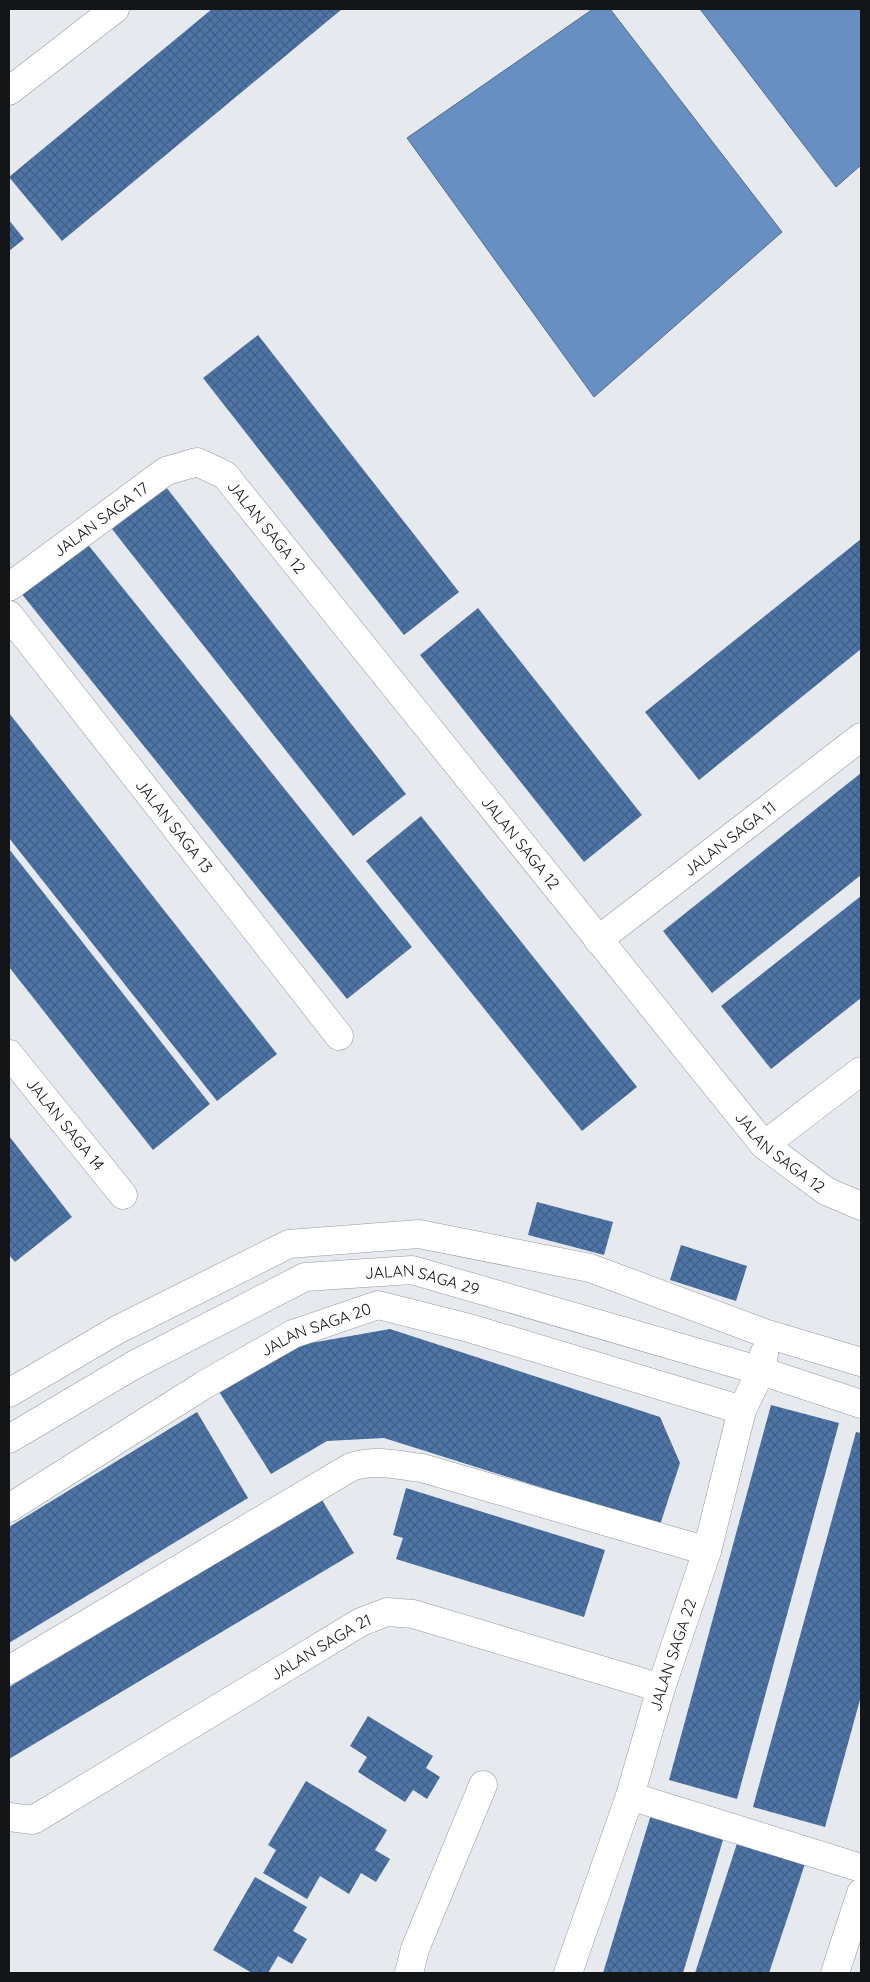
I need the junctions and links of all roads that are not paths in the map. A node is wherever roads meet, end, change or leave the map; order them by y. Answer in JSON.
{"nodes":[{"id":1,"x":115,"y":9,"type":"edge"},
{"id":2,"x":9,"y":91,"type":"edge"},
{"id":3,"x":197,"y":462,"type":"joint"},
{"id":4,"x":9,"y":587,"type":"edge"},
{"id":5,"x":9,"y":615,"type":"edge"},
{"id":6,"x":861,"y":738,"type":"edge"},
{"id":7,"x":598,"y":940,"type":"junction"},
{"id":8,"x":339,"y":1036,"type":"dead end"},
{"id":9,"x":9,"y":1054,"type":"edge"},
{"id":10,"x":861,"y":1071,"type":"edge"},
{"id":11,"x":764,"y":1145,"type":"junction"},
{"id":12,"x":123,"y":1195,"type":"dead end"},
{"id":13,"x":861,"y":1206,"type":"edge"},
{"id":14,"x":767,"y":1334,"type":"junction"},
{"id":15,"x":861,"y":1362,"type":"edge"},
{"id":16,"x":761,"y":1371,"type":"junction"},
{"id":17,"x":9,"y":1393,"type":"edge"},
{"id":18,"x":861,"y":1404,"type":"edge"},
{"id":19,"x":742,"y":1410,"type":"junction"},
{"id":20,"x":9,"y":1439,"type":"edge"},
{"id":21,"x":9,"y":1508,"type":"edge"},
{"id":22,"x":707,"y":1551,"type":"junction"},
{"id":23,"x":9,"y":1670,"type":"edge"},
{"id":24,"x":661,"y":1688,"type":"junction"},
{"id":25,"x":484,"y":1785,"type":"dead end"},
{"id":26,"x":630,"y":1796,"type":"junction"},
{"id":27,"x":9,"y":1817,"type":"edge"},
{"id":28,"x":861,"y":1868,"type":"edge"},
{"id":29,"x":861,"y":1892,"type":"edge"},
{"id":30,"x":409,"y":1973,"type":"edge"},
{"id":31,"x":568,"y":1973,"type":"edge"},
{"id":32,"x":835,"y":1973,"type":"edge"}],
"edges":[{"from":1,"to":2,"type":"street"},
{"from":3,"to":4,"type":"street","name":"JALAN SAGA 17"},
{"from":3,"to":7,"type":"street","name":"JALAN SAGA 12"},
{"from":5,"to":8,"type":"street","name":"JALAN SAGA 13"},
{"from":6,"to":7,"type":"street","name":"JALAN SAGA 11"},
{"from":7,"to":11,"type":"street","name":"JALAN SAGA 12"},
{"from":9,"to":12,"type":"street","name":"JALAN SAGA 14"},
{"from":10,"to":11,"type":"street"},
{"from":11,"to":13,"type":"street","name":"JALAN SAGA 12"},
{"from":14,"to":15,"type":"street"},
{"from":14,"to":16,"type":"street","name":"JALAN SAGA 22"},
{"from":14,"to":17,"type":"street"},
{"from":16,"to":18,"type":"street","name":"JALAN SAGA 29"},
{"from":16,"to":19,"type":"street","name":"JALAN SAGA 22"},
{"from":16,"to":20,"type":"street","name":"JALAN SAGA 29"},
{"from":19,"to":21,"type":"street","name":"JALAN SAGA 20"},
{"from":19,"to":22,"type":"street","name":"JALAN SAGA 22"},
{"from":22,"to":23,"type":"street"},
{"from":22,"to":24,"type":"street","name":"JALAN SAGA 22"},
{"from":24,"to":26,"type":"street","name":"JALAN SAGA 22"},
{"from":24,"to":27,"type":"street","name":"JALAN SAGA 21"},
{"from":25,"to":30,"type":"street"},
{"from":26,"to":28,"type":"street"},
{"from":26,"to":31,"type":"street","name":"JALAN SAGA 22"},
{"from":29,"to":32,"type":"street"}]}
